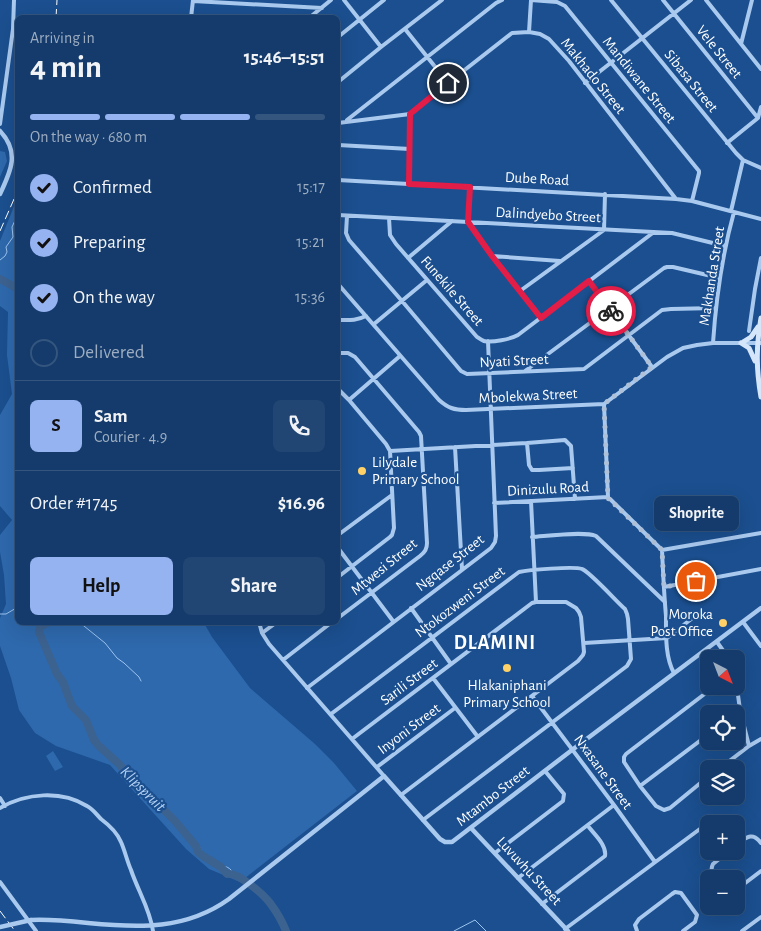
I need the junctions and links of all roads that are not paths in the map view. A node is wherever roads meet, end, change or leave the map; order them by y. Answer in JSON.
{"nodes":[{"id":1,"x":14,"y":0,"type":"edge"},
{"id":2,"x":193,"y":0,"type":"edge"},
{"id":3,"x":331,"y":0,"type":"edge"},
{"id":4,"x":344,"y":0,"type":"edge"},
{"id":5,"x":384,"y":0,"type":"edge"},
{"id":6,"x":442,"y":0,"type":"edge"},
{"id":7,"x":502,"y":0,"type":"edge"},
{"id":8,"x":531,"y":0,"type":"edge"},
{"id":9,"x":611,"y":0,"type":"edge"},
{"id":10,"x":662,"y":0,"type":"edge"},
{"id":11,"x":691,"y":0,"type":"edge"},
{"id":12,"x":706,"y":0,"type":"edge"},
{"id":13,"x":752,"y":0,"type":"edge"},
{"id":14,"x":227,"y":1,"type":"edge"},
{"id":15,"x":322,"y":8,"type":"junction"},
{"id":16,"x":674,"y":14,"type":"junction"},
{"id":17,"x":192,"y":15,"type":"edge"},
{"id":18,"x":313,"y":15,"type":"edge"},
{"id":19,"x":360,"y":20,"type":"junction"},
{"id":20,"x":405,"y":29,"type":"junction"},
{"id":21,"x":528,"y":32,"type":"junction"},
{"id":22,"x":340,"y":35,"type":"edge"},
{"id":23,"x":642,"y":38,"type":"junction"},
{"id":24,"x":741,"y":44,"type":"junction"},
{"id":25,"x":381,"y":47,"type":"junction"},
{"id":26,"x":427,"y":58,"type":"junction"},
{"id":27,"x":610,"y":64,"type":"junction"},
{"id":28,"x":761,"y":69,"type":"edge"},
{"id":29,"x":340,"y":80,"type":"edge"},
{"id":30,"x":448,"y":83,"type":"junction"},
{"id":31,"x":585,"y":83,"type":"junction"},
{"id":32,"x":761,"y":107,"type":"edge"},
{"id":33,"x":362,"y":110,"type":"junction"},
{"id":34,"x":410,"y":114,"type":"junction"},
{"id":35,"x":758,"y":118,"type":"junction"},
{"id":36,"x":365,"y":120,"type":"junction"},
{"id":37,"x":346,"y":122,"type":"junction"},
{"id":38,"x":340,"y":123,"type":"edge"},
{"id":39,"x":0,"y":124,"type":"edge"},
{"id":40,"x":0,"y":131,"type":"edge"},
{"id":41,"x":727,"y":143,"type":"junction"},
{"id":42,"x":340,"y":145,"type":"edge"},
{"id":43,"x":410,"y":149,"type":"junction"},
{"id":44,"x":743,"y":160,"type":"junction"},
{"id":45,"x":761,"y":168,"type":"edge"},
{"id":46,"x":340,"y":180,"type":"edge"},
{"id":47,"x":409,"y":184,"type":"junction"},
{"id":48,"x":470,"y":187,"type":"junction"},
{"id":49,"x":0,"y":194,"type":"edge"},
{"id":50,"x":605,"y":194,"type":"junction"},
{"id":51,"x":676,"y":199,"type":"junction"},
{"id":52,"x":692,"y":201,"type":"junction"},
{"id":53,"x":732,"y":212,"type":"junction"},
{"id":54,"x":340,"y":215,"type":"edge"},
{"id":55,"x":347,"y":216,"type":"junction"},
{"id":56,"x":389,"y":218,"type":"junction"},
{"id":57,"x":761,"y":219,"type":"edge"},
{"id":58,"x":452,"y":221,"type":"junction"},
{"id":59,"x":468,"y":222,"type":"junction"},
{"id":60,"x":604,"y":230,"type":"junction"},
{"id":61,"x":654,"y":232,"type":"junction"},
{"id":62,"x":725,"y":246,"type":"junction"},
{"id":63,"x":492,"y":256,"type":"junction"},
{"id":64,"x":408,"y":258,"type":"junction"},
{"id":65,"x":761,"y":258,"type":"edge"},
{"id":66,"x":560,"y":261,"type":"junction"},
{"id":67,"x":720,"y":278,"type":"junction"},
{"id":68,"x":427,"y":280,"type":"junction"},
{"id":69,"x":589,"y":281,"type":"junction"},
{"id":70,"x":340,"y":286,"type":"edge"},
{"id":71,"x":520,"y":292,"type":"junction"},
{"id":72,"x":402,"y":301,"type":"junction"},
{"id":73,"x":609,"y":308,"type":"junction"},
{"id":74,"x":716,"y":308,"type":"junction"},
{"id":75,"x":366,"y":316,"type":"junction"},
{"id":76,"x":541,"y":318,"type":"junction"},
{"id":77,"x":761,"y":318,"type":"edge"},
{"id":78,"x":340,"y":320,"type":"edge"},
{"id":79,"x":374,"y":324,"type":"junction"},
{"id":80,"x":760,"y":325,"type":"junction"},
{"id":81,"x":749,"y":331,"type":"dead end"},
{"id":82,"x":629,"y":335,"type":"junction"},
{"id":83,"x":488,"y":341,"type":"junction"},
{"id":84,"x":742,"y":342,"type":"junction"},
{"id":85,"x":759,"y":343,"type":"edge"},
{"id":86,"x":713,"y":344,"type":"junction"},
{"id":87,"x":340,"y":353,"type":"edge"},
{"id":88,"x":400,"y":356,"type":"junction"},
{"id":89,"x":756,"y":364,"type":"junction"},
{"id":90,"x":652,"y":367,"type":"junction"},
{"id":91,"x":525,"y":371,"type":"junction"},
{"id":92,"x":489,"y":373,"type":"junction"},
{"id":93,"x":373,"y":378,"type":"junction"},
{"id":94,"x":340,"y":391,"type":"edge"},
{"id":95,"x":761,"y":397,"type":"edge"},
{"id":96,"x":349,"y":400,"type":"junction"},
{"id":97,"x":604,"y":404,"type":"junction"},
{"id":98,"x":490,"y":409,"type":"junction"},
{"id":99,"x":527,"y":443,"type":"junction"},
{"id":100,"x":492,"y":445,"type":"junction"},
{"id":101,"x":455,"y":447,"type":"junction"},
{"id":102,"x":422,"y":450,"type":"junction"},
{"id":103,"x":390,"y":451,"type":"junction"},
{"id":104,"x":573,"y":468,"type":"junction"},
{"id":105,"x":392,"y":495,"type":"junction"},
{"id":106,"x":608,"y":498,"type":"junction"},
{"id":107,"x":575,"y":499,"type":"junction"},
{"id":108,"x":531,"y":501,"type":"junction"},
{"id":109,"x":494,"y":503,"type":"junction"},
{"id":110,"x":761,"y":533,"type":"edge"},
{"id":111,"x":340,"y":534,"type":"edge"},
{"id":112,"x":532,"y":537,"type":"junction"},
{"id":113,"x":662,"y":550,"type":"junction"},
{"id":114,"x":340,"y":551,"type":"edge"},
{"id":115,"x":351,"y":567,"type":"junction"},
{"id":116,"x":462,"y":569,"type":"junction"},
{"id":117,"x":761,"y":569,"type":"edge"},
{"id":118,"x":534,"y":570,"type":"junction"},
{"id":119,"x":340,"y":575,"type":"edge"},
{"id":120,"x":664,"y":587,"type":"junction"},
{"id":121,"x":371,"y":592,"type":"junction"},
{"id":122,"x":536,"y":602,"type":"junction"},
{"id":123,"x":665,"y":602,"type":"junction"},
{"id":124,"x":410,"y":608,"type":"junction"},
{"id":125,"x":761,"y":608,"type":"edge"},
{"id":126,"x":340,"y":616,"type":"edge"},
{"id":127,"x":694,"y":616,"type":"dead end"},
{"id":128,"x":393,"y":622,"type":"junction"},
{"id":129,"x":743,"y":622,"type":"junction"},
{"id":130,"x":260,"y":625,"type":"edge"},
{"id":131,"x":273,"y":625,"type":"edge"},
{"id":132,"x":328,"y":625,"type":"edge"},
{"id":133,"x":262,"y":633,"type":"junction"},
{"id":134,"x":432,"y":638,"type":"junction"},
{"id":135,"x":667,"y":638,"type":"junction"},
{"id":136,"x":629,"y":640,"type":"junction"},
{"id":137,"x":717,"y":642,"type":"junction"},
{"id":138,"x":584,"y":643,"type":"junction"},
{"id":139,"x":761,"y":646,"type":"edge"},
{"id":140,"x":723,"y":650,"type":"edge"},
{"id":141,"x":283,"y":660,"type":"junction"},
{"id":142,"x":451,"y":664,"type":"junction"},
{"id":143,"x":674,"y":673,"type":"junction"},
{"id":144,"x":433,"y":678,"type":"junction"},
{"id":145,"x":307,"y":688,"type":"junction"},
{"id":146,"x":703,"y":695,"type":"edge"},
{"id":147,"x":532,"y":696,"type":"junction"},
{"id":148,"x":455,"y":708,"type":"junction"},
{"id":149,"x":331,"y":714,"type":"junction"},
{"id":150,"x":552,"y":722,"type":"junction"},
{"id":151,"x":745,"y":730,"type":"edge"},
{"id":152,"x":478,"y":737,"type":"junction"},
{"id":153,"x":352,"y":739,"type":"junction"},
{"id":154,"x":761,"y":739,"type":"edge"},
{"id":155,"x":700,"y":741,"type":"edge"},
{"id":156,"x":749,"y":746,"type":"junction"},
{"id":157,"x":572,"y":750,"type":"junction"},
{"id":158,"x":731,"y":760,"type":"edge"},
{"id":159,"x":377,"y":767,"type":"junction"},
{"id":160,"x":545,"y":771,"type":"junction"},
{"id":161,"x":384,"y":776,"type":"junction"},
{"id":162,"x":700,"y":783,"type":"edge"},
{"id":163,"x":640,"y":786,"type":"junction"},
{"id":164,"x":401,"y":795,"type":"junction"},
{"id":165,"x":0,"y":798,"type":"edge"},
{"id":166,"x":614,"y":805,"type":"junction"},
{"id":167,"x":5,"y":806,"type":"junction"},
{"id":168,"x":0,"y":808,"type":"edge"},
{"id":169,"x":423,"y":820,"type":"junction"},
{"id":170,"x":588,"y":826,"type":"junction"},
{"id":171,"x":471,"y":828,"type":"junction"},
{"id":172,"x":700,"y":828,"type":"edge"},
{"id":173,"x":745,"y":840,"type":"edge"},
{"id":174,"x":761,"y":843,"type":"edge"},
{"id":175,"x":495,"y":853,"type":"junction"},
{"id":176,"x":718,"y":860,"type":"edge"},
{"id":177,"x":655,"y":862,"type":"junction"},
{"id":178,"x":710,"y":870,"type":"edge"},
{"id":179,"x":761,"y":871,"type":"edge"},
{"id":180,"x":518,"y":878,"type":"junction"},
{"id":181,"x":0,"y":882,"type":"edge"},
{"id":182,"x":745,"y":883,"type":"edge"},
{"id":183,"x":542,"y":904,"type":"junction"},
{"id":184,"x":761,"y":917,"type":"edge"},
{"id":185,"x":0,"y":927,"type":"edge"},
{"id":186,"x":153,"y":928,"type":"edge"},
{"id":187,"x":566,"y":930,"type":"edge"},
{"id":188,"x":36,"y":931,"type":"edge"},
{"id":189,"x":637,"y":931,"type":"edge"},
{"id":190,"x":683,"y":931,"type":"edge"},
{"id":191,"x":742,"y":931,"type":"edge"}],
"edges":[{"from":1,"to":39,"type":"street"},
{"from":2,"to":14,"type":"street"},
{"from":2,"to":17,"type":"street"},
{"from":3,"to":15,"type":"street"},
{"from":4,"to":19,"type":"street"},
{"from":5,"to":19,"type":"street"},
{"from":6,"to":20,"type":"street"},
{"from":7,"to":26,"type":"street"},
{"from":8,"to":21,"type":"street"},
{"from":8,"to":27,"type":"street","name":"Mandiwane Street"},
{"from":9,"to":23,"type":"street","name":"Sibasa Street"},
{"from":10,"to":16,"type":"street","name":"Vele Street"},
{"from":11,"to":16,"type":"street"},
{"from":12,"to":24,"type":"street"},
{"from":13,"to":24,"type":"street"},
{"from":14,"to":15,"type":"street"},
{"from":15,"to":18,"type":"street"},
{"from":16,"to":23,"type":"street"},
{"from":16,"to":35,"type":"street","name":"Vele Street"},
{"from":19,"to":22,"type":"street"},
{"from":19,"to":25,"type":"street"},
{"from":20,"to":25,"type":"street"},
{"from":20,"to":26,"type":"street"},
{"from":21,"to":30,"type":"street"},
{"from":21,"to":31,"type":"street","name":"Makhado Street"},
{"from":23,"to":27,"type":"street"},
{"from":23,"to":41,"type":"street","name":"Sibasa Street"},
{"from":24,"to":28,"type":"street"},
{"from":25,"to":29,"type":"street"},
{"from":26,"to":30,"type":"street"},
{"from":26,"to":33,"type":"street"},
{"from":27,"to":31,"type":"street"},
{"from":27,"to":52,"type":"street","name":"Mandiwane Street"},
{"from":30,"to":34,"type":"street"},
{"from":31,"to":51,"type":"street","name":"Makhado Street"},
{"from":32,"to":35,"type":"street"},
{"from":33,"to":36,"type":"street"},
{"from":33,"to":37,"type":"street"},
{"from":34,"to":36,"type":"street"},
{"from":34,"to":43,"type":"street"},
{"from":35,"to":41,"type":"street"},
{"from":36,"to":37,"type":"street"},
{"from":37,"to":38,"type":"street"},
{"from":40,"to":49,"type":"street"},
{"from":41,"to":44,"type":"street","name":"Sibasa Street"},
{"from":42,"to":43,"type":"street"},
{"from":43,"to":47,"type":"street"},
{"from":44,"to":45,"type":"street","name":"Sibasa Street"},
{"from":44,"to":53,"type":"street","name":"Makhanda Street"},
{"from":46,"to":47,"type":"street","name":"Dube Road"},
{"from":47,"to":48,"type":"street","name":"Dube Road"},
{"from":48,"to":50,"type":"street","name":"Dube Road"},
{"from":48,"to":59,"type":"street"},
{"from":50,"to":51,"type":"street","name":"Dube Road"},
{"from":50,"to":60,"type":"street"},
{"from":51,"to":52,"type":"street","name":"Dube Road"},
{"from":52,"to":53,"type":"street","name":"Dube Road"},
{"from":53,"to":57,"type":"street","name":"Dube Road"},
{"from":53,"to":62,"type":"street","name":"Makhanda Street"},
{"from":54,"to":55,"type":"street","name":"Dalindyebo Street"},
{"from":55,"to":56,"type":"street","name":"Dalindyebo Street"},
{"from":55,"to":72,"type":"street","name":"Nyati Street"},
{"from":56,"to":58,"type":"street","name":"Dalindyebo Street"},
{"from":56,"to":64,"type":"street","name":"Funekile Street"},
{"from":58,"to":59,"type":"street","name":"Dalindyebo Street"},
{"from":58,"to":64,"type":"street","name":"Funekile Street"},
{"from":59,"to":60,"type":"street","name":"Dalindyebo Street"},
{"from":59,"to":63,"type":"street"},
{"from":60,"to":61,"type":"street","name":"Dalindyebo Street"},
{"from":60,"to":66,"type":"street"},
{"from":61,"to":62,"type":"street","name":"Dalindyebo Street"},
{"from":61,"to":69,"type":"street","name":"Funekile Street"},
{"from":62,"to":67,"type":"street","name":"Makhanda Street"},
{"from":63,"to":66,"type":"street"},
{"from":63,"to":71,"type":"street"},
{"from":64,"to":68,"type":"street","name":"Funekile Street"},
{"from":65,"to":81,"type":"street"},
{"from":66,"to":71,"type":"street"},
{"from":67,"to":73,"type":"street"},
{"from":67,"to":74,"type":"street","name":"Makhanda Street"},
{"from":68,"to":72,"type":"street"},
{"from":68,"to":83,"type":"street","name":"Funekile Street"},
{"from":69,"to":73,"type":"street"},
{"from":69,"to":76,"type":"street","name":"Funekile Street"},
{"from":70,"to":75,"type":"street","name":"Mbolekwa Street"},
{"from":71,"to":76,"type":"street"},
{"from":72,"to":79,"type":"street"},
{"from":72,"to":92,"type":"street","name":"Nyati Street"},
{"from":73,"to":82,"type":"street"},
{"from":73,"to":91,"type":"street"},
{"from":74,"to":82,"type":"street","name":"Nyati Street"},
{"from":74,"to":86,"type":"street","name":"Makhanda Street"},
{"from":75,"to":78,"type":"street"},
{"from":75,"to":79,"type":"street","name":"Mbolekwa Street"},
{"from":76,"to":83,"type":"street","name":"Funekile Street"},
{"from":77,"to":80,"type":"main road"},
{"from":79,"to":88,"type":"street","name":"Mbolekwa Street"},
{"from":80,"to":84,"type":"main road"},
{"from":80,"to":85,"type":"main road"},
{"from":82,"to":90,"type":"street"},
{"from":82,"to":91,"type":"street","name":"Nyati Street"},
{"from":83,"to":92,"type":"street","name":"Ngqase Street"},
{"from":84,"to":85,"type":"street"},
{"from":84,"to":86,"type":"street"},
{"from":84,"to":89,"type":"main road"},
{"from":85,"to":89,"type":"main road"},
{"from":86,"to":90,"type":"street"},
{"from":87,"to":93,"type":"street","name":"Mtwesi Street"},
{"from":88,"to":93,"type":"street"},
{"from":88,"to":98,"type":"street","name":"Mbolekwa Street"},
{"from":89,"to":95,"type":"main road"},
{"from":90,"to":97,"type":"street"},
{"from":91,"to":92,"type":"street","name":"Nyati Street"},
{"from":92,"to":98,"type":"street","name":"Ngqase Street"},
{"from":93,"to":96,"type":"street"},
{"from":93,"to":102,"type":"street","name":"Mtwesi Street"},
{"from":94,"to":96,"type":"street"},
{"from":96,"to":103,"type":"street"},
{"from":97,"to":98,"type":"street","name":"Mbolekwa Street"},
{"from":97,"to":106,"type":"street"},
{"from":98,"to":100,"type":"street","name":"Ngqase Street"},
{"from":99,"to":100,"type":"street"},
{"from":99,"to":104,"type":"street"},
{"from":99,"to":104,"type":"street"},
{"from":100,"to":101,"type":"street"},
{"from":100,"to":109,"type":"street","name":"Ngqase Street"},
{"from":101,"to":102,"type":"street"},
{"from":101,"to":116,"type":"street"},
{"from":102,"to":103,"type":"street"},
{"from":102,"to":121,"type":"street","name":"Mtwesi Street"},
{"from":103,"to":105,"type":"street"},
{"from":104,"to":107,"type":"street"},
{"from":105,"to":111,"type":"street"},
{"from":105,"to":115,"type":"street"},
{"from":106,"to":107,"type":"street","name":"Dinizulu Road"},
{"from":106,"to":113,"type":"street","name":"Dinizulu Road"},
{"from":107,"to":108,"type":"street","name":"Dinizulu Road"},
{"from":108,"to":109,"type":"street","name":"Dinizulu Road"},
{"from":108,"to":112,"type":"street"},
{"from":109,"to":116,"type":"street","name":"Ngqase Street"},
{"from":110,"to":113,"type":"street"},
{"from":112,"to":118,"type":"street"},
{"from":112,"to":123,"type":"street"},
{"from":113,"to":120,"type":"street"},
{"from":114,"to":115,"type":"street"},
{"from":115,"to":119,"type":"street"},
{"from":115,"to":121,"type":"street"},
{"from":116,"to":124,"type":"street","name":"Ngqase Street"},
{"from":117,"to":120,"type":"street"},
{"from":118,"to":122,"type":"street"},
{"from":118,"to":134,"type":"street","name":"Ntokozweni Street"},
{"from":118,"to":136,"type":"street","name":"Ntokozweni Street"},
{"from":120,"to":123,"type":"street"},
{"from":121,"to":126,"type":"street","name":"Mtwesi Street"},
{"from":121,"to":128,"type":"street"},
{"from":122,"to":138,"type":"street"},
{"from":122,"to":142,"type":"street","name":"Sarili Street"},
{"from":123,"to":135,"type":"street"},
{"from":124,"to":128,"type":"street","name":"Ngqase Street"},
{"from":124,"to":134,"type":"street"},
{"from":125,"to":129,"type":"street","name":"Mtambo Street"},
{"from":127,"to":135,"type":"street"},
{"from":128,"to":145,"type":"street","name":"Ngqase Street"},
{"from":129,"to":137,"type":"street","name":"Mtambo Street"},
{"from":129,"to":139,"type":"street"},
{"from":130,"to":133,"type":"street","name":"Mtambo Street"},
{"from":131,"to":133,"type":"street"},
{"from":132,"to":141,"type":"street"},
{"from":133,"to":141,"type":"street","name":"Mtambo Street"},
{"from":134,"to":142,"type":"street"},
{"from":134,"to":149,"type":"street","name":"Ntokozweni Street"},
{"from":135,"to":136,"type":"street"},
{"from":135,"to":143,"type":"street"},
{"from":136,"to":138,"type":"street"},
{"from":136,"to":150,"type":"street","name":"Ntokozweni Street"},
{"from":137,"to":140,"type":"street"},
{"from":137,"to":143,"type":"street","name":"Mtambo Street"},
{"from":138,"to":147,"type":"street"},
{"from":141,"to":145,"type":"street","name":"Mtambo Street"},
{"from":142,"to":144,"type":"street","name":"Sarili Street"},
{"from":143,"to":157,"type":"street","name":"Mtambo Street"},
{"from":144,"to":148,"type":"street"},
{"from":144,"to":153,"type":"street","name":"Sarili Street"},
{"from":145,"to":149,"type":"street","name":"Mtambo Street"},
{"from":146,"to":163,"type":"street"},
{"from":147,"to":150,"type":"street","name":"Nxasane Street"},
{"from":147,"to":152,"type":"street"},
{"from":148,"to":152,"type":"street"},
{"from":148,"to":159,"type":"street","name":"Inyoni Street"},
{"from":149,"to":153,"type":"street","name":"Mtambo Street"},
{"from":150,"to":157,"type":"street","name":"Nxasane Street"},
{"from":150,"to":169,"type":"street","name":"Ntokozweni Street"},
{"from":151,"to":156,"type":"street"},
{"from":152,"to":164,"type":"street"},
{"from":153,"to":159,"type":"street","name":"Mtambo Street"},
{"from":154,"to":156,"type":"street"},
{"from":155,"to":163,"type":"street"},
{"from":156,"to":158,"type":"street"},
{"from":157,"to":160,"type":"street","name":"Mtambo Street"},
{"from":157,"to":166,"type":"street","name":"Nxasane Street"},
{"from":159,"to":161,"type":"street","name":"Mtambo Street"},
{"from":160,"to":171,"type":"street","name":"Mtambo Street"},
{"from":160,"to":175,"type":"street"},
{"from":161,"to":164,"type":"street","name":"Mtambo Street"},
{"from":161,"to":186,"type":"street"},
{"from":162,"to":163,"type":"street"},
{"from":164,"to":169,"type":"street","name":"Mtambo Street"},
{"from":165,"to":167,"type":"street"},
{"from":166,"to":170,"type":"street"},
{"from":166,"to":177,"type":"street","name":"Nxasane Street"},
{"from":167,"to":168,"type":"street"},
{"from":167,"to":186,"type":"street"},
{"from":169,"to":171,"type":"street","name":"Mtambo Street"},
{"from":170,"to":180,"type":"street"},
{"from":170,"to":183,"type":"street"},
{"from":171,"to":175,"type":"street","name":"Luvuvhu Street"},
{"from":172,"to":177,"type":"street"},
{"from":173,"to":174,"type":"street"},
{"from":175,"to":180,"type":"street","name":"Luvuvhu Street"},
{"from":176,"to":178,"type":"street"},
{"from":177,"to":187,"type":"street"},
{"from":179,"to":182,"type":"street"},
{"from":180,"to":183,"type":"street","name":"Luvuvhu Street"},
{"from":181,"to":188,"type":"street"},
{"from":183,"to":187,"type":"street","name":"Luvuvhu Street"},
{"from":184,"to":191,"type":"street"},
{"from":185,"to":186,"type":"street","bridge":true},
{"from":189,"to":190,"type":"street"}]}
